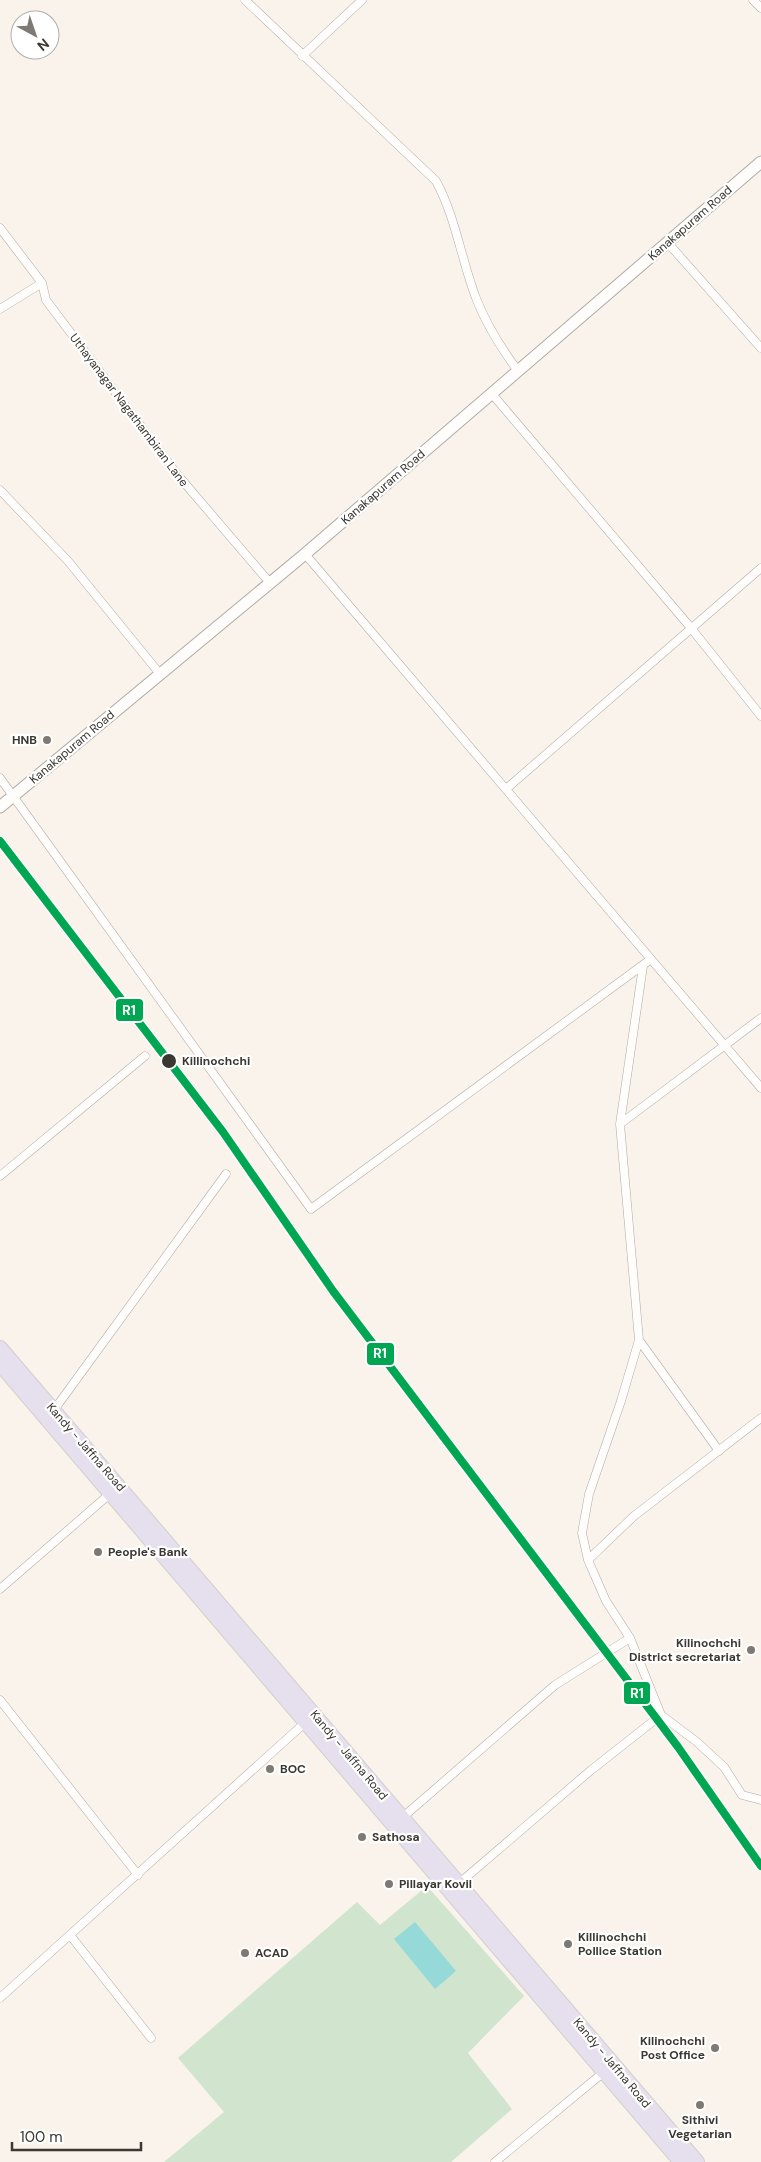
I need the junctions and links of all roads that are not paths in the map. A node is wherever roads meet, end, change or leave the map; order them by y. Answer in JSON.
{"nodes":[{"id":1,"x":245,"y":0,"type":"edge"},
{"id":2,"x":362,"y":0,"type":"edge"},
{"id":3,"x":753,"y":0,"type":"edge"},
{"id":4,"x":761,"y":8,"type":"edge"},
{"id":5,"x":302,"y":56,"type":"junction"},
{"id":6,"x":761,"y":162,"type":"edge"},
{"id":7,"x":0,"y":228,"type":"edge"},
{"id":8,"x":667,"y":242,"type":"junction"},
{"id":9,"x":42,"y":283,"type":"junction"},
{"id":10,"x":0,"y":309,"type":"edge"},
{"id":11,"x":761,"y":348,"type":"edge"},
{"id":12,"x":518,"y":371,"type":"junction"},
{"id":13,"x":492,"y":394,"type":"junction"},
{"id":14,"x":0,"y":490,"type":"edge"},
{"id":15,"x":305,"y":554,"type":"junction"},
{"id":16,"x":761,"y":568,"type":"edge"},
{"id":17,"x":270,"y":583,"type":"junction"},
{"id":18,"x":691,"y":628,"type":"junction"},
{"id":19,"x":160,"y":674,"type":"junction"},
{"id":20,"x":761,"y":716,"type":"edge"},
{"id":21,"x":0,"y":778,"type":"edge"},
{"id":22,"x":506,"y":789,"type":"junction"},
{"id":23,"x":13,"y":796,"type":"junction"},
{"id":24,"x":0,"y":807,"type":"edge"},
{"id":25,"x":651,"y":959,"type":"junction"},
{"id":26,"x":643,"y":966,"type":"junction"},
{"id":27,"x":761,"y":1018,"type":"edge"},
{"id":28,"x":724,"y":1044,"type":"junction"},
{"id":29,"x":145,"y":1056,"type":"dead end"},
{"id":30,"x":761,"y":1088,"type":"edge"},
{"id":31,"x":620,"y":1124,"type":"junction"},
{"id":32,"x":226,"y":1174,"type":"dead end"},
{"id":33,"x":0,"y":1176,"type":"edge"},
{"id":34,"x":639,"y":1340,"type":"junction"},
{"id":35,"x":0,"y":1348,"type":"edge"},
{"id":36,"x":0,"y":1364,"type":"edge"},
{"id":37,"x":54,"y":1410,"type":"junction"},
{"id":38,"x":761,"y":1418,"type":"edge"},
{"id":39,"x":718,"y":1451,"type":"junction"},
{"id":40,"x":115,"y":1489,"type":"junction"},
{"id":41,"x":588,"y":1560,"type":"junction"},
{"id":42,"x":0,"y":1589,"type":"edge"},
{"id":43,"x":630,"y":1638,"type":"junction"},
{"id":44,"x":0,"y":1700,"type":"edge"},
{"id":45,"x":661,"y":1715,"type":"junction"},
{"id":46,"x":311,"y":1718,"type":"junction"},
{"id":47,"x":761,"y":1800,"type":"edge"},
{"id":48,"x":403,"y":1817,"type":"junction"},
{"id":49,"x":138,"y":1875,"type":"junction"},
{"id":50,"x":455,"y":1887,"type":"junction"},
{"id":51,"x":70,"y":1935,"type":"junction"},
{"id":52,"x":0,"y":1998,"type":"edge"},
{"id":53,"x":151,"y":2038,"type":"dead end"},
{"id":54,"x":604,"y":2072,"type":"junction"},
{"id":55,"x":495,"y":2162,"type":"edge"},
{"id":56,"x":681,"y":2162,"type":"edge"},
{"id":57,"x":697,"y":2162,"type":"edge"}],
"edges":[{"from":1,"to":5,"type":"street"},
{"from":2,"to":5,"type":"street"},
{"from":3,"to":4,"type":"street"},
{"from":5,"to":12,"type":"street"},
{"from":6,"to":8,"type":"street","name":"Kanakapuram Road"},
{"from":7,"to":9,"type":"street","name":"Uthayanagar Nagathambiran Lane"},
{"from":8,"to":11,"type":"street"},
{"from":8,"to":12,"type":"street","name":"Kanakapuram Road"},
{"from":9,"to":10,"type":"street"},
{"from":9,"to":17,"type":"street","name":"Uthayanagar Nagathambiran Lane"},
{"from":12,"to":13,"type":"street","name":"Kanakapuram Road"},
{"from":13,"to":15,"type":"street","name":"Kanakapuram Road"},
{"from":13,"to":18,"type":"street"},
{"from":14,"to":19,"type":"street"},
{"from":15,"to":17,"type":"street","name":"Kanakapuram Road"},
{"from":15,"to":22,"type":"street"},
{"from":16,"to":18,"type":"street"},
{"from":17,"to":19,"type":"street","name":"Kanakapuram Road"},
{"from":18,"to":20,"type":"street"},
{"from":18,"to":22,"type":"street"},
{"from":19,"to":23,"type":"street","name":"Kanakapuram Road"},
{"from":21,"to":23,"type":"street"},
{"from":22,"to":25,"type":"street"},
{"from":23,"to":24,"type":"street","name":"Kanakapuram Road"},
{"from":23,"to":26,"type":"street"},
{"from":25,"to":26,"type":"street"},
{"from":25,"to":28,"type":"street"},
{"from":26,"to":31,"type":"street"},
{"from":27,"to":28,"type":"street"},
{"from":28,"to":30,"type":"street"},
{"from":28,"to":31,"type":"street"},
{"from":29,"to":33,"type":"street"},
{"from":31,"to":34,"type":"street"},
{"from":32,"to":37,"type":"street"},
{"from":34,"to":39,"type":"street"},
{"from":34,"to":41,"type":"street"},
{"from":35,"to":37,"type":"highway","name":"Kandy - Jaffna Road"},
{"from":36,"to":40,"type":"highway","name":"Kandy - Jaffna Road"},
{"from":37,"to":40,"type":"highway","name":"Kandy - Jaffna Road"},
{"from":38,"to":39,"type":"street"},
{"from":39,"to":41,"type":"street"},
{"from":40,"to":42,"type":"street"},
{"from":40,"to":46,"type":"highway","name":"Kandy - Jaffna Road"},
{"from":41,"to":43,"type":"street"},
{"from":43,"to":45,"type":"street"},
{"from":43,"to":48,"type":"street"},
{"from":44,"to":49,"type":"street"},
{"from":45,"to":47,"type":"street"},
{"from":45,"to":50,"type":"street"},
{"from":46,"to":48,"type":"highway","name":"Kandy - Jaffna Road"},
{"from":46,"to":49,"type":"street"},
{"from":46,"to":50,"type":"highway","name":"Kandy - Jaffna Road"},
{"from":48,"to":50,"type":"highway","name":"Kandy - Jaffna Road"},
{"from":49,"to":51,"type":"street"},
{"from":50,"to":54,"type":"highway","name":"Kandy - Jaffna Road"},
{"from":50,"to":57,"type":"highway","name":"Kandy - Jaffna Road"},
{"from":51,"to":52,"type":"street"},
{"from":51,"to":53,"type":"street"},
{"from":54,"to":55,"type":"street"},
{"from":54,"to":56,"type":"highway","name":"Kandy - Jaffna Road"}]}
